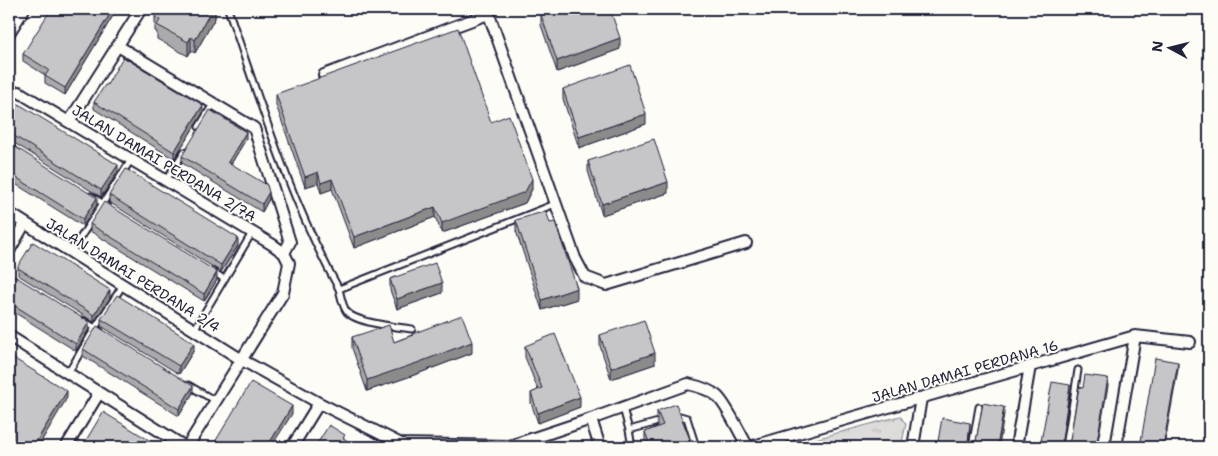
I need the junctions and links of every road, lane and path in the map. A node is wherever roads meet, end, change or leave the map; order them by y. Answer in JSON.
{"nodes":[{"id":1,"x":24,"y":9,"type":"edge"},
{"id":2,"x":141,"y":9,"type":"edge"},
{"id":3,"x":228,"y":9,"type":"edge"},
{"id":4,"x":488,"y":11,"type":"edge"},
{"id":5,"x":9,"y":33,"type":"edge"},
{"id":6,"x":118,"y":46,"type":"junction"},
{"id":7,"x":324,"y":75,"type":"edge"},
{"id":8,"x":19,"y":92,"type":"dead end"},
{"id":9,"x":213,"y":104,"type":"junction"},
{"id":10,"x":69,"y":122,"type":"junction"},
{"id":11,"x":194,"y":136,"type":"edge"},
{"id":12,"x":190,"y":144,"type":"edge"},
{"id":13,"x":131,"y":160,"type":"junction"},
{"id":14,"x":166,"y":181,"type":"junction"},
{"id":15,"x":87,"y":194,"type":"edge"},
{"id":16,"x":103,"y":204,"type":"junction"},
{"id":17,"x":555,"y":204,"type":"junction"},
{"id":18,"x":111,"y":209,"type":"edge"},
{"id":19,"x":9,"y":213,"type":"edge"},
{"id":20,"x":25,"y":223,"type":"junction"},
{"id":21,"x":252,"y":233,"type":"junction"},
{"id":22,"x":746,"y":243,"type":"dead end"},
{"id":23,"x":9,"y":251,"type":"edge"},
{"id":24,"x":71,"y":252,"type":"junction"},
{"id":25,"x":284,"y":253,"type":"junction"},
{"id":26,"x":209,"y":269,"type":"edge"},
{"id":27,"x":224,"y":279,"type":"junction"},
{"id":28,"x":123,"y":284,"type":"junction"},
{"id":29,"x":339,"y":289,"type":"junction"},
{"id":30,"x":79,"y":318,"type":"edge"},
{"id":31,"x":95,"y":328,"type":"junction"},
{"id":32,"x":412,"y":329,"type":"dead end"},
{"id":33,"x":194,"y":330,"type":"junction"},
{"id":34,"x":103,"y":332,"type":"edge"},
{"id":35,"x":9,"y":336,"type":"edge"},
{"id":36,"x":1135,"y":336,"type":"junction"},
{"id":37,"x":1190,"y":342,"type":"dead end"},
{"id":38,"x":242,"y":360,"type":"junction"},
{"id":39,"x":1030,"y":366,"type":"junction"},
{"id":40,"x":1078,"y":370,"type":"dead end"},
{"id":41,"x":68,"y":373,"type":"junction"},
{"id":42,"x":183,"y":382,"type":"edge"},
{"id":43,"x":99,"y":393,"type":"junction"},
{"id":44,"x":921,"y":398,"type":"junction"},
{"id":45,"x":216,"y":400,"type":"junction"},
{"id":46,"x":319,"y":403,"type":"junction"},
{"id":47,"x":979,"y":407,"type":"dead end"},
{"id":48,"x":623,"y":408,"type":"junction"},
{"id":49,"x":590,"y":419,"type":"junction"},
{"id":50,"x":629,"y":430,"type":"junction"},
{"id":51,"x":400,"y":446,"type":"edge"},
{"id":52,"x":66,"y":447,"type":"edge"},
{"id":53,"x":186,"y":447,"type":"edge"},
{"id":54,"x":292,"y":447,"type":"edge"},
{"id":55,"x":510,"y":447,"type":"edge"},
{"id":56,"x":600,"y":447,"type":"edge"},
{"id":57,"x":632,"y":447,"type":"edge"},
{"id":58,"x":696,"y":447,"type":"edge"},
{"id":59,"x":749,"y":447,"type":"edge"},
{"id":60,"x":913,"y":447,"type":"edge"},
{"id":61,"x":972,"y":447,"type":"edge"},
{"id":62,"x":1016,"y":447,"type":"edge"},
{"id":63,"x":1066,"y":447,"type":"edge"},
{"id":64,"x":1116,"y":447,"type":"edge"}],
"edges":[{"from":1,"to":5,"type":"street"},
{"from":2,"to":6,"type":"street"},
{"from":3,"to":29,"type":"lane"},
{"from":4,"to":7,"type":"street"},
{"from":4,"to":17,"type":"street"},
{"from":6,"to":9,"type":"street"},
{"from":6,"to":10,"type":"street"},
{"from":8,"to":10,"type":"street","name":"JALAN DAMAI PERDANA 2/7A"},
{"from":9,"to":11,"type":"lane"},
{"from":9,"to":25,"type":"street"},
{"from":10,"to":13,"type":"street","name":"JALAN DAMAI PERDANA 2/7A"},
{"from":12,"to":14,"type":"lane"},
{"from":13,"to":14,"type":"street","name":"JALAN DAMAI PERDANA 2/7A"},
{"from":13,"to":16,"type":"lane"},
{"from":14,"to":21,"type":"street","name":"JALAN DAMAI PERDANA 2/7A"},
{"from":15,"to":16,"type":"lane"},
{"from":16,"to":18,"type":"lane"},
{"from":16,"to":24,"type":"lane"},
{"from":17,"to":22,"type":"street"},
{"from":17,"to":29,"type":"lane"},
{"from":19,"to":20,"type":"street","name":"JALAN DAMAI PERDANA 2/4"},
{"from":20,"to":23,"type":"street"},
{"from":20,"to":24,"type":"street","name":"JALAN DAMAI PERDANA 2/4"},
{"from":21,"to":25,"type":"street","name":"JALAN DAMAI PERDANA 2/7A"},
{"from":21,"to":27,"type":"lane"},
{"from":24,"to":28,"type":"street","name":"JALAN DAMAI PERDANA 2/4"},
{"from":25,"to":38,"type":"street"},
{"from":26,"to":27,"type":"lane"},
{"from":27,"to":33,"type":"lane"},
{"from":28,"to":31,"type":"lane"},
{"from":28,"to":33,"type":"street","name":"JALAN DAMAI PERDANA 2/4"},
{"from":29,"to":32,"type":"lane"},
{"from":30,"to":31,"type":"lane"},
{"from":31,"to":34,"type":"lane"},
{"from":31,"to":41,"type":"lane"},
{"from":33,"to":38,"type":"street","name":"JALAN DAMAI PERDANA 2/4"},
{"from":35,"to":41,"type":"street"},
{"from":36,"to":37,"type":"street","name":"JALAN DAMAI PERDANA 16"},
{"from":36,"to":39,"type":"street","name":"JALAN DAMAI PERDANA 16"},
{"from":36,"to":64,"type":"street"},
{"from":38,"to":45,"type":"street"},
{"from":38,"to":46,"type":"street","name":"JALAN DAMAI PERDANA 2/4"},
{"from":39,"to":44,"type":"street","name":"JALAN DAMAI PERDANA 16"},
{"from":39,"to":62,"type":"street"},
{"from":40,"to":63,"type":"lane"},
{"from":41,"to":43,"type":"street"},
{"from":42,"to":45,"type":"lane"},
{"from":43,"to":52,"type":"street"},
{"from":43,"to":53,"type":"street"},
{"from":44,"to":59,"type":"street","name":"JALAN DAMAI PERDANA 16"},
{"from":44,"to":60,"type":"street"},
{"from":45,"to":53,"type":"street"},
{"from":46,"to":51,"type":"street","name":"JALAN DAMAI PERDANA 2/4"},
{"from":46,"to":54,"type":"street"},
{"from":47,"to":61,"type":"lane"},
{"from":48,"to":49,"type":"street"},
{"from":48,"to":50,"type":"lane"},
{"from":48,"to":59,"type":"street"},
{"from":49,"to":55,"type":"street"},
{"from":49,"to":56,"type":"street"},
{"from":50,"to":57,"type":"lane"},
{"from":50,"to":58,"type":"lane"},
{"from":51,"to":55,"type":"street"}]}
